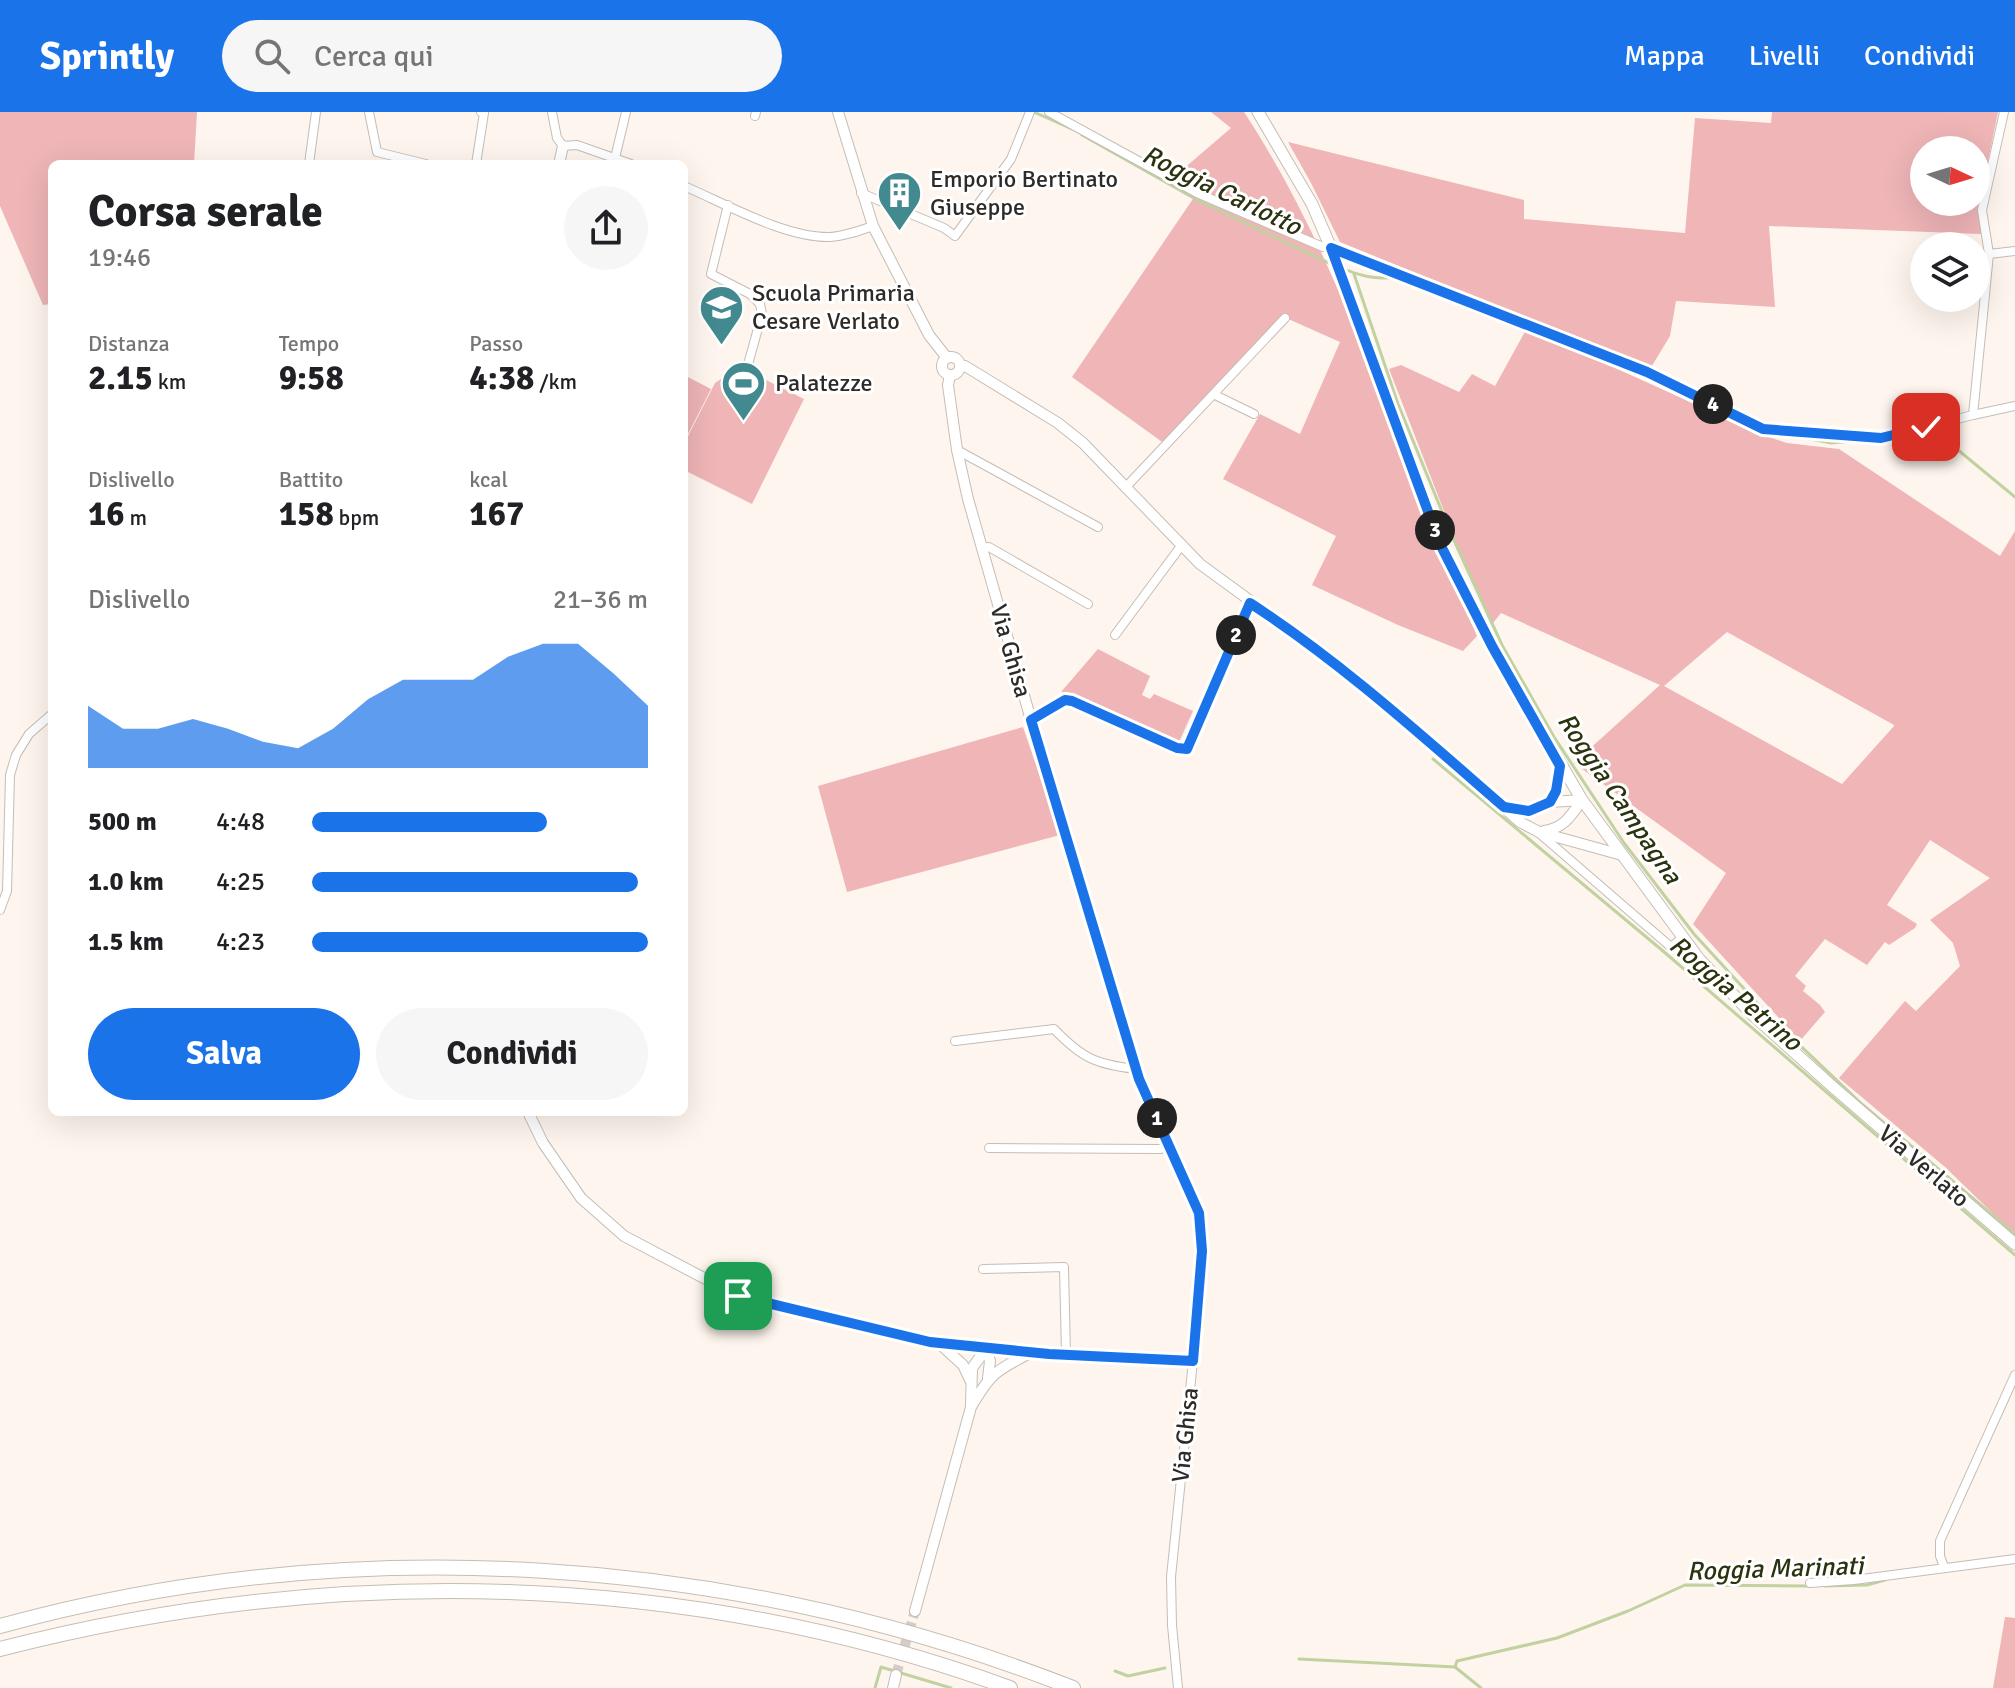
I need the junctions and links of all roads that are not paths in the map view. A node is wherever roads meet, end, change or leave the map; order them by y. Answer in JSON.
{"nodes":[{"id":1,"x":316,"y":112,"type":"edge"},
{"id":2,"x":369,"y":112,"type":"edge"},
{"id":3,"x":481,"y":112,"type":"edge"},
{"id":4,"x":552,"y":112,"type":"edge"},
{"id":5,"x":626,"y":112,"type":"edge"},
{"id":6,"x":838,"y":112,"type":"edge"},
{"id":7,"x":1030,"y":112,"type":"edge"},
{"id":8,"x":1049,"y":112,"type":"edge"},
{"id":9,"x":1258,"y":112,"type":"edge"},
{"id":10,"x":2004,"y":112,"type":"edge"},
{"id":11,"x":563,"y":146,"type":"junction"},
{"id":12,"x":615,"y":158,"type":"junction"},
{"id":13,"x":310,"y":160,"type":"edge"},
{"id":14,"x":410,"y":160,"type":"edge"},
{"id":15,"x":477,"y":160,"type":"edge"},
{"id":16,"x":560,"y":160,"type":"edge"},
{"id":17,"x":620,"y":160,"type":"edge"},
{"id":18,"x":688,"y":188,"type":"edge"},
{"id":19,"x":861,"y":193,"type":"junction"},
{"id":20,"x":728,"y":205,"type":"junction"},
{"id":21,"x":873,"y":226,"type":"junction"},
{"id":22,"x":1986,"y":232,"type":"edge"},
{"id":23,"x":1331,"y":248,"type":"junction"},
{"id":24,"x":2015,"y":251,"type":"edge"},
{"id":25,"x":1990,"y":254,"type":"edge"},
{"id":26,"x":1983,"y":312,"type":"edge"},
{"id":27,"x":1285,"y":318,"type":"dead end"},
{"id":28,"x":947,"y":358,"type":"junction"},
{"id":29,"x":960,"y":367,"type":"junction"},
{"id":30,"x":747,"y":368,"type":"dead end"},
{"id":31,"x":950,"y":375,"type":"junction"},
{"id":32,"x":1215,"y":395,"type":"junction"},
{"id":33,"x":2015,"y":406,"type":"edge"},
{"id":34,"x":1254,"y":414,"type":"dead end"},
{"id":35,"x":1973,"y":415,"type":"junction"},
{"id":36,"x":957,"y":450,"type":"junction"},
{"id":37,"x":1125,"y":488,"type":"junction"},
{"id":38,"x":1098,"y":527,"type":"dead end"},
{"id":39,"x":1181,"y":546,"type":"junction"},
{"id":40,"x":982,"y":548,"type":"junction"},
{"id":41,"x":1250,"y":603,"type":"junction"},
{"id":42,"x":1088,"y":604,"type":"dead end"},
{"id":43,"x":1115,"y":635,"type":"dead end"},
{"id":44,"x":48,"y":717,"type":"edge"},
{"id":45,"x":1031,"y":720,"type":"junction"},
{"id":46,"x":1560,"y":766,"type":"junction"},
{"id":47,"x":1582,"y":800,"type":"junction"},
{"id":48,"x":1550,"y":802,"type":"junction"},
{"id":49,"x":1504,"y":807,"type":"junction"},
{"id":50,"x":1539,"y":832,"type":"junction"},
{"id":51,"x":1622,"y":855,"type":"junction"},
{"id":52,"x":0,"y":910,"type":"edge"},
{"id":53,"x":1683,"y":937,"type":"junction"},
{"id":54,"x":955,"y":1041,"type":"dead end"},
{"id":55,"x":1135,"y":1069,"type":"junction"},
{"id":56,"x":530,"y":1116,"type":"edge"},
{"id":57,"x":1169,"y":1145,"type":"junction"},
{"id":58,"x":989,"y":1148,"type":"dead end"},
{"id":59,"x":2015,"y":1244,"type":"edge"},
{"id":60,"x":983,"y":1269,"type":"dead end"},
{"id":61,"x":939,"y":1343,"type":"junction"},
{"id":62,"x":986,"y":1349,"type":"junction"},
{"id":63,"x":1031,"y":1353,"type":"junction"},
{"id":64,"x":1066,"y":1355,"type":"junction"},
{"id":65,"x":1193,"y":1361,"type":"junction"},
{"id":66,"x":2015,"y":1375,"type":"edge"},
{"id":67,"x":988,"y":1378,"type":"junction"},
{"id":68,"x":970,"y":1380,"type":"junction"},
{"id":69,"x":971,"y":1407,"type":"junction"},
{"id":70,"x":2015,"y":1559,"type":"edge"},
{"id":71,"x":1944,"y":1567,"type":"junction"},
{"id":72,"x":1810,"y":1583,"type":"dead end"},
{"id":73,"x":915,"y":1611,"type":"tunnel mouth"},
{"id":74,"x":0,"y":1626,"type":"edge"},
{"id":75,"x":0,"y":1649,"type":"edge"},
{"id":76,"x":896,"y":1675,"type":"tunnel mouth"},
{"id":77,"x":893,"y":1688,"type":"edge"},
{"id":78,"x":1010,"y":1688,"type":"edge"},
{"id":79,"x":1073,"y":1688,"type":"edge"},
{"id":80,"x":1178,"y":1688,"type":"edge"}],
"edges":[{"from":1,"to":13,"type":"street"},
{"from":2,"to":14,"type":"street"},
{"from":3,"to":15,"type":"street"},
{"from":4,"to":11,"type":"street"},
{"from":5,"to":12,"type":"street"},
{"from":6,"to":19,"type":"street"},
{"from":7,"to":19,"type":"street"},
{"from":8,"to":23,"type":"street"},
{"from":9,"to":23,"type":"main road","name":"Via Verlato"},
{"from":10,"to":22,"type":"street"},
{"from":11,"to":12,"type":"street"},
{"from":11,"to":16,"type":"street"},
{"from":12,"to":17,"type":"street"},
{"from":18,"to":20,"type":"street"},
{"from":19,"to":21,"type":"street"},
{"from":20,"to":21,"type":"street"},
{"from":20,"to":30,"type":"street"},
{"from":21,"to":28,"type":"street"},
{"from":23,"to":35,"type":"street"},
{"from":23,"to":46,"type":"main road","name":"Via Verlato"},
{"from":24,"to":25,"type":"street"},
{"from":26,"to":35,"type":"street"},
{"from":27,"to":32,"type":"street"},
{"from":28,"to":29,"type":"street"},
{"from":28,"to":31,"type":"street"},
{"from":29,"to":31,"type":"street"},
{"from":29,"to":37,"type":"street"},
{"from":31,"to":36,"type":"street","name":"Via Ghisa"},
{"from":32,"to":34,"type":"street"},
{"from":32,"to":37,"type":"street"},
{"from":33,"to":35,"type":"street"},
{"from":36,"to":38,"type":"street"},
{"from":36,"to":40,"type":"street","name":"Via Ghisa"},
{"from":37,"to":39,"type":"street"},
{"from":39,"to":41,"type":"street"},
{"from":39,"to":43,"type":"street"},
{"from":40,"to":42,"type":"street","name":"Via Ghisa"},
{"from":40,"to":45,"type":"street","name":"Via Ghisa"},
{"from":41,"to":45,"type":"street"},
{"from":41,"to":49,"type":"street"},
{"from":44,"to":52,"type":"street"},
{"from":45,"to":55,"type":"street","name":"Via Ghisa"},
{"from":46,"to":47,"type":"main road","name":"Via Verlato"},
{"from":46,"to":48,"type":"street"},
{"from":47,"to":48,"type":"street"},
{"from":47,"to":50,"type":"street"},
{"from":47,"to":51,"type":"main road","name":"Via Verlato"},
{"from":48,"to":49,"type":"street"},
{"from":49,"to":50,"type":"street"},
{"from":50,"to":51,"type":"street"},
{"from":50,"to":53,"type":"street"},
{"from":51,"to":53,"type":"main road","name":"Via Verlato"},
{"from":53,"to":59,"type":"main road","name":"Via Verlato"},
{"from":54,"to":55,"type":"street"},
{"from":55,"to":57,"type":"street","name":"Via Ghisa"},
{"from":56,"to":61,"type":"street"},
{"from":57,"to":58,"type":"street"},
{"from":57,"to":65,"type":"street","name":"Via Ghisa"},
{"from":60,"to":64,"type":"street"},
{"from":61,"to":62,"type":"street"},
{"from":61,"to":68,"type":"street"},
{"from":62,"to":63,"type":"street"},
{"from":62,"to":67,"type":"street"},
{"from":62,"to":68,"type":"street"},
{"from":63,"to":64,"type":"street"},
{"from":63,"to":67,"type":"street"},
{"from":64,"to":65,"type":"street"},
{"from":65,"to":80,"type":"street","name":"Via Ghisa"},
{"from":66,"to":71,"type":"street"},
{"from":67,"to":69,"type":"street"},
{"from":68,"to":69,"type":"street"},
{"from":69,"to":73,"type":"street"},
{"from":70,"to":71,"type":"street"},
{"from":71,"to":72,"type":"street"},
{"from":74,"to":79,"type":"highway"},
{"from":75,"to":78,"type":"highway"},
{"from":76,"to":77,"type":"street"}]}
